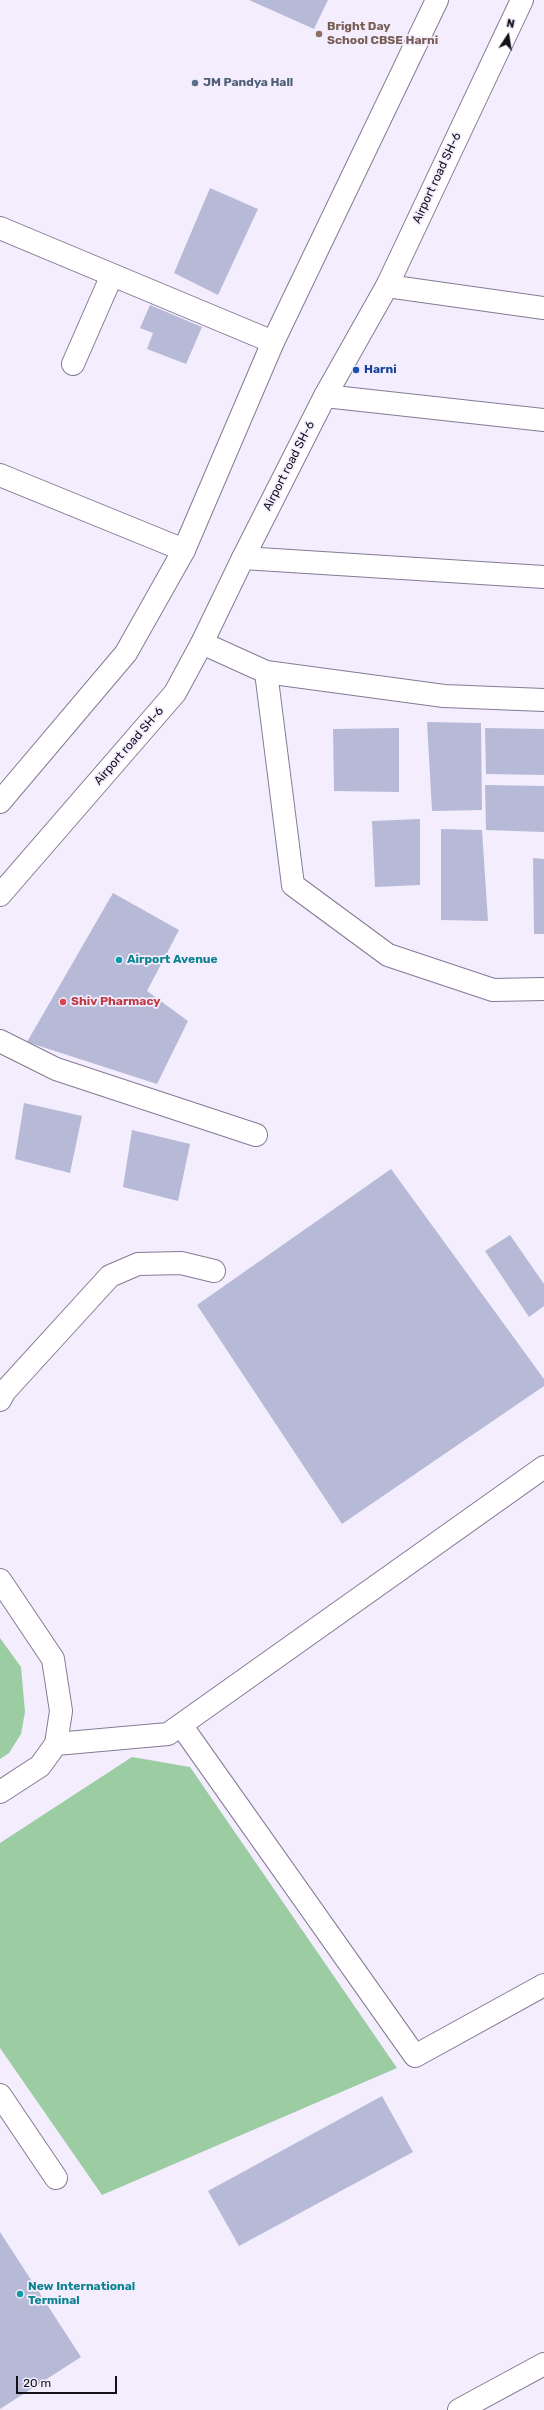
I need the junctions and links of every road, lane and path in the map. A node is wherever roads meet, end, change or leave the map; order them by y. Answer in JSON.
{"nodes":[{"id":1,"x":437,"y":0,"type":"edge"},
{"id":2,"x":522,"y":0,"type":"edge"},
{"id":3,"x":0,"y":228,"type":"edge"},
{"id":4,"x":112,"y":275,"type":"junction"},
{"id":5,"x":387,"y":286,"type":"junction"},
{"id":6,"x":544,"y":308,"type":"edge"},
{"id":7,"x":273,"y":342,"type":"junction"},
{"id":8,"x":73,"y":364,"type":"dead end"},
{"id":9,"x":326,"y":396,"type":"junction"},
{"id":10,"x":544,"y":420,"type":"edge"},
{"id":11,"x":0,"y":475,"type":"edge"},
{"id":12,"x":184,"y":550,"type":"junction"},
{"id":13,"x":243,"y":558,"type":"junction"},
{"id":14,"x":544,"y":577,"type":"edge"},
{"id":15,"x":202,"y":643,"type":"junction"},
{"id":16,"x":266,"y":672,"type":"junction"},
{"id":17,"x":544,"y":700,"type":"edge"},
{"id":18,"x":0,"y":802,"type":"edge"},
{"id":19,"x":0,"y":895,"type":"edge"},
{"id":20,"x":544,"y":989,"type":"edge"},
{"id":21,"x":0,"y":1041,"type":"edge"},
{"id":22,"x":256,"y":1135,"type":"dead end"},
{"id":23,"x":214,"y":1271,"type":"dead end"},
{"id":24,"x":0,"y":1400,"type":"edge"},
{"id":25,"x":544,"y":1466,"type":"edge"},
{"id":26,"x":0,"y":1580,"type":"edge"},
{"id":27,"x":181,"y":1725,"type":"junction"},
{"id":28,"x":56,"y":1744,"type":"junction"},
{"id":29,"x":0,"y":1792,"type":"edge"},
{"id":30,"x":544,"y":1985,"type":"edge"},
{"id":31,"x":0,"y":2095,"type":"edge"},
{"id":32,"x":56,"y":2178,"type":"dead end"},
{"id":33,"x":544,"y":2364,"type":"edge"},
{"id":34,"x":459,"y":2410,"type":"edge"}],
"edges":[{"from":1,"to":7,"type":"street"},
{"from":2,"to":5,"type":"street","name":"Airport road SH-6"},
{"from":3,"to":4,"type":"street"},
{"from":4,"to":7,"type":"street"},
{"from":4,"to":8,"type":"street"},
{"from":5,"to":6,"type":"street"},
{"from":5,"to":9,"type":"street","name":"Airport road SH-6"},
{"from":7,"to":12,"type":"street"},
{"from":9,"to":10,"type":"street"},
{"from":9,"to":13,"type":"street","name":"Airport road SH-6"},
{"from":11,"to":12,"type":"street"},
{"from":12,"to":18,"type":"street"},
{"from":13,"to":14,"type":"street"},
{"from":13,"to":15,"type":"street","name":"Airport road SH-6"},
{"from":15,"to":16,"type":"street"},
{"from":15,"to":19,"type":"street","name":"Airport road SH-6"},
{"from":16,"to":17,"type":"street"},
{"from":16,"to":20,"type":"street"},
{"from":21,"to":22,"type":"street"},
{"from":23,"to":24,"type":"street"},
{"from":25,"to":27,"type":"street"},
{"from":26,"to":28,"type":"street"},
{"from":27,"to":28,"type":"street"},
{"from":27,"to":30,"type":"street"},
{"from":28,"to":29,"type":"street"},
{"from":31,"to":32,"type":"street"},
{"from":33,"to":34,"type":"street"}]}
